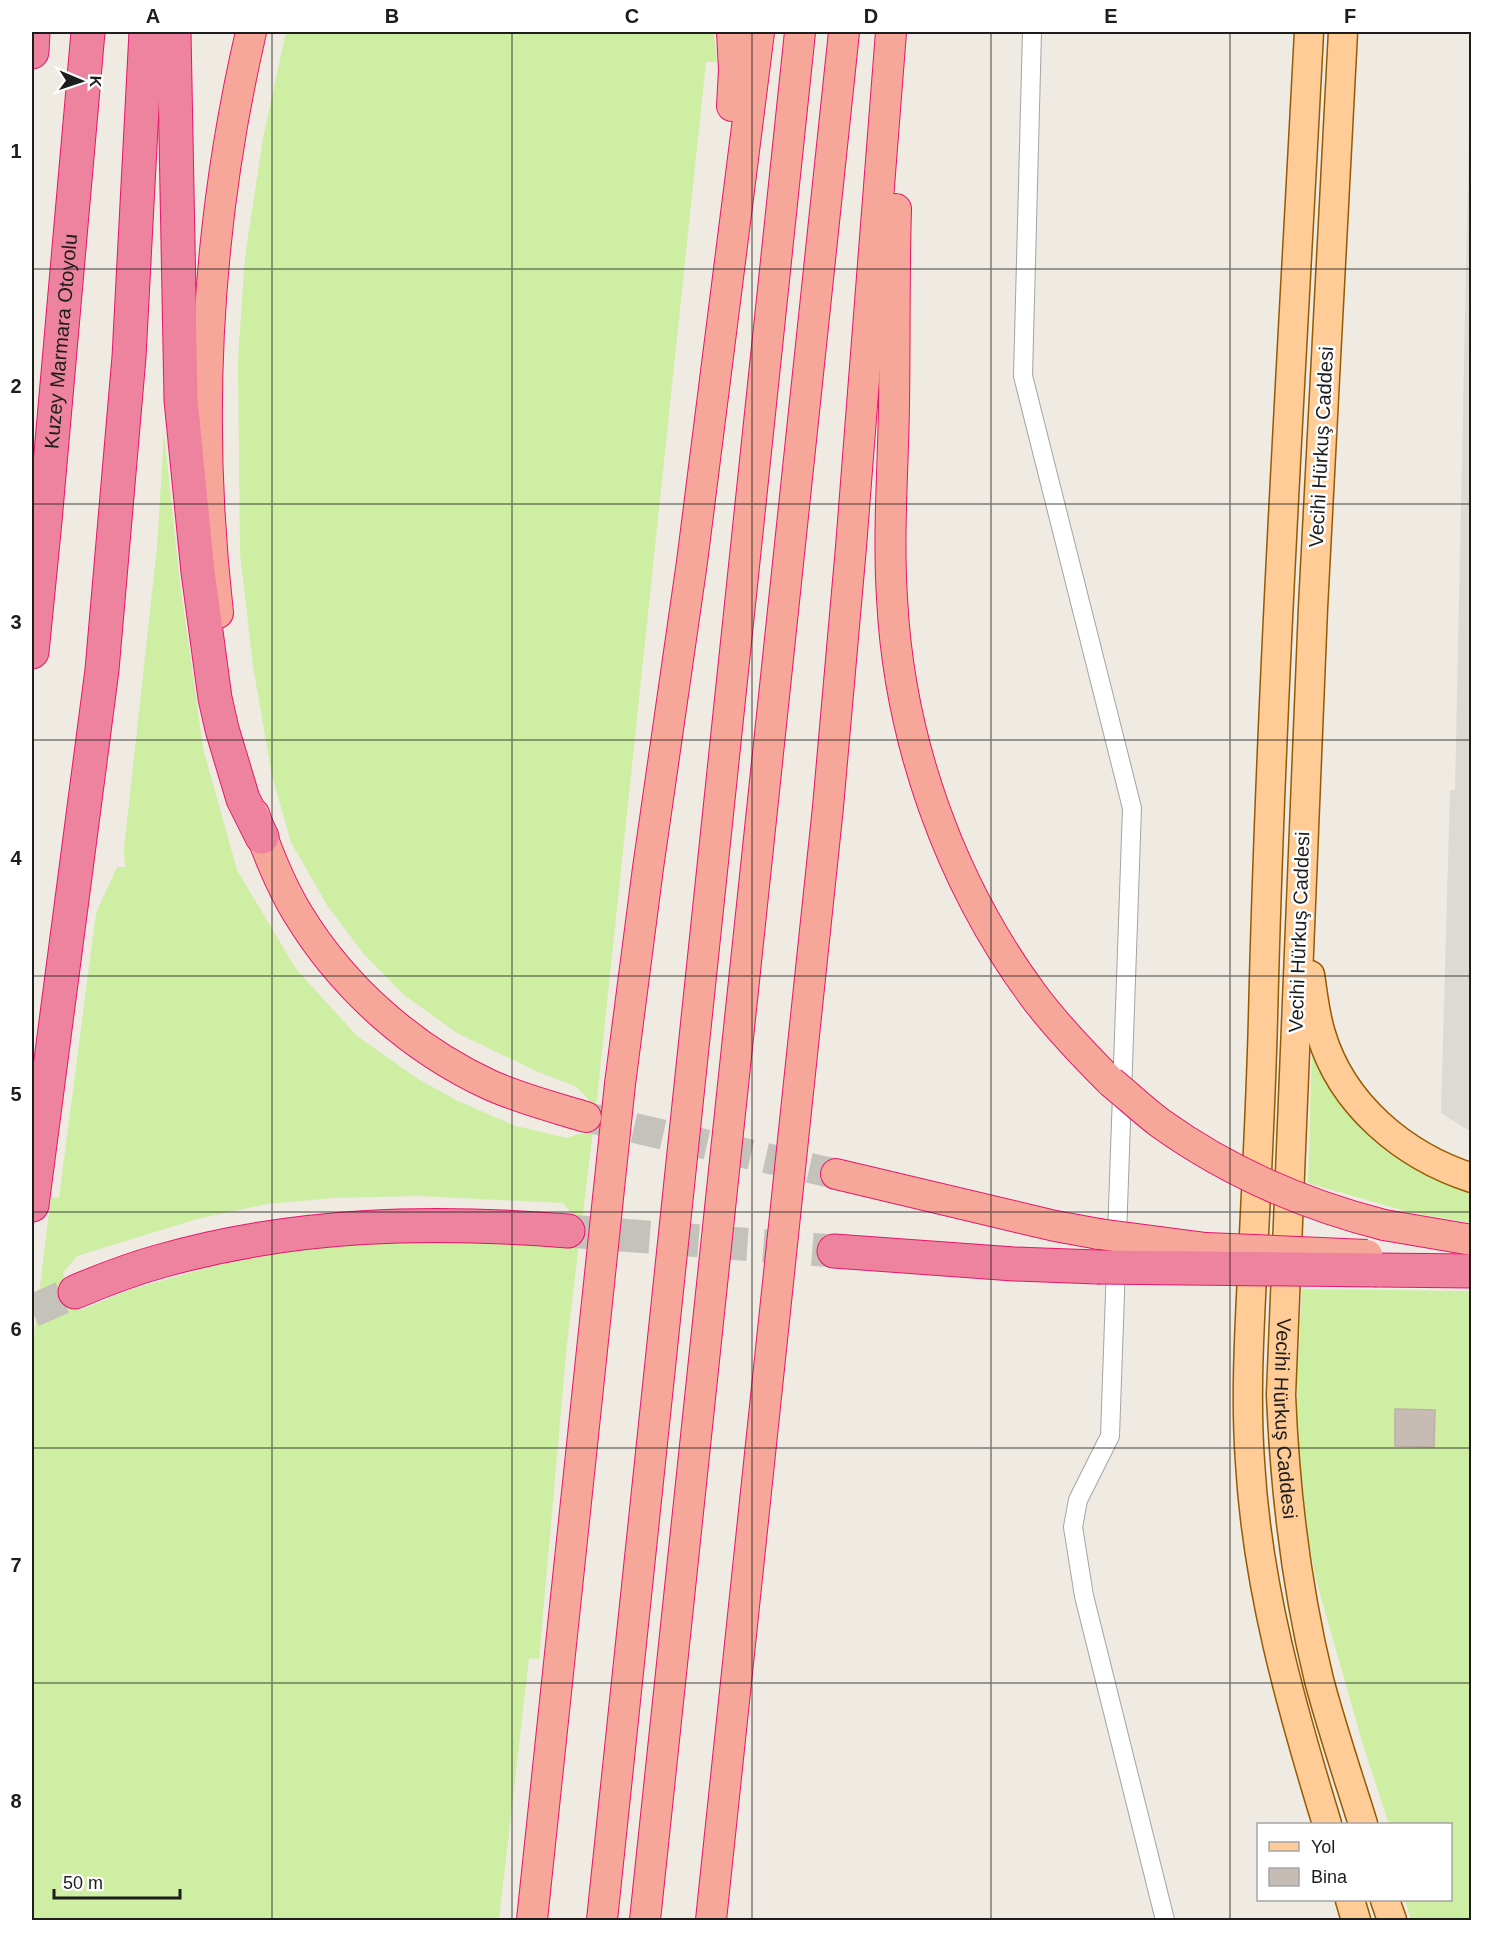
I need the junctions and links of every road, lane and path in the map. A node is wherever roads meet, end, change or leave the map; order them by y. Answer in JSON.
{"nodes":[{"id":1,"x":33,"y":32,"type":"edge"},
{"id":2,"x":88,"y":32,"type":"edge"},
{"id":3,"x":146,"y":32,"type":"edge"},
{"id":4,"x":174,"y":32,"type":"edge"},
{"id":5,"x":251,"y":32,"type":"edge"},
{"id":6,"x":732,"y":32,"type":"edge"},
{"id":7,"x":759,"y":32,"type":"edge"},
{"id":8,"x":800,"y":32,"type":"edge"},
{"id":9,"x":844,"y":32,"type":"edge"},
{"id":10,"x":891,"y":32,"type":"edge"},
{"id":11,"x":902,"y":32,"type":"edge"},
{"id":12,"x":1032,"y":32,"type":"edge"},
{"id":13,"x":1309,"y":32,"type":"edge"},
{"id":14,"x":1343,"y":32,"type":"edge"},
{"id":15,"x":32,"y":52,"type":"edge"},
{"id":16,"x":725,"y":297,"type":"junction"},
{"id":17,"x":32,"y":652,"type":"edge"},
{"id":18,"x":262,"y":837,"type":"junction"},
{"id":19,"x":1299,"y":913,"type":"junction"},
{"id":20,"x":585,"y":1117,"type":"tunnel mouth"},
{"id":21,"x":836,"y":1174,"type":"tunnel mouth"},
{"id":22,"x":1472,"y":1178,"type":"edge"},
{"id":23,"x":32,"y":1205,"type":"edge"},
{"id":24,"x":568,"y":1231,"type":"tunnel mouth"},
{"id":25,"x":1472,"y":1240,"type":"edge"},
{"id":26,"x":834,"y":1251,"type":"tunnel mouth"},
{"id":27,"x":1472,"y":1258,"type":"edge"},
{"id":28,"x":1376,"y":1263,"type":"junction"},
{"id":29,"x":1472,"y":1271,"type":"edge"},
{"id":30,"x":75,"y":1292,"type":"tunnel mouth"},
{"id":31,"x":1327,"y":1823,"type":"edge"},
{"id":32,"x":1363,"y":1823,"type":"edge"},
{"id":33,"x":1351,"y":1901,"type":"edge"},
{"id":34,"x":1386,"y":1901,"type":"edge"},
{"id":35,"x":532,"y":1920,"type":"edge"},
{"id":36,"x":602,"y":1920,"type":"edge"},
{"id":37,"x":645,"y":1920,"type":"edge"},
{"id":38,"x":711,"y":1920,"type":"edge"},
{"id":39,"x":1165,"y":1920,"type":"edge"},
{"id":40,"x":1356,"y":1920,"type":"edge"},
{"id":41,"x":1392,"y":1920,"type":"edge"}],
"edges":[{"from":1,"to":15,"type":"highway"},
{"from":2,"to":17,"type":"highway","name":"Kuzey Marmara Otoyolu"},
{"from":3,"to":23,"type":"highway"},
{"from":4,"to":18,"type":"highway"},
{"from":5,"to":18,"type":"highway"},
{"from":6,"to":16,"type":"highway"},
{"from":7,"to":16,"type":"highway"},
{"from":8,"to":36,"type":"highway"},
{"from":9,"to":37,"type":"highway"},
{"from":10,"to":38,"type":"highway"},
{"from":11,"to":25,"type":"highway","bridge":true},
{"from":12,"to":39,"type":"street"},
{"from":13,"to":31,"type":"main road","name":"Vecihi Hürkuş Caddesi"},
{"from":14,"to":19,"type":"main road","name":"Vecihi Hürkuş Caddesi"},
{"from":16,"to":35,"type":"highway"},
{"from":18,"to":20,"type":"highway"},
{"from":19,"to":22,"type":"main road"},
{"from":19,"to":32,"type":"main road","name":"Vecihi Hürkuş Caddesi"},
{"from":21,"to":28,"type":"highway","bridge":true},
{"from":24,"to":30,"type":"highway"},
{"from":26,"to":28,"type":"highway","bridge":true},
{"from":27,"to":28,"type":"highway"},
{"from":28,"to":29,"type":"highway"},
{"from":33,"to":40,"type":"main road"},
{"from":34,"to":41,"type":"main road"}]}
